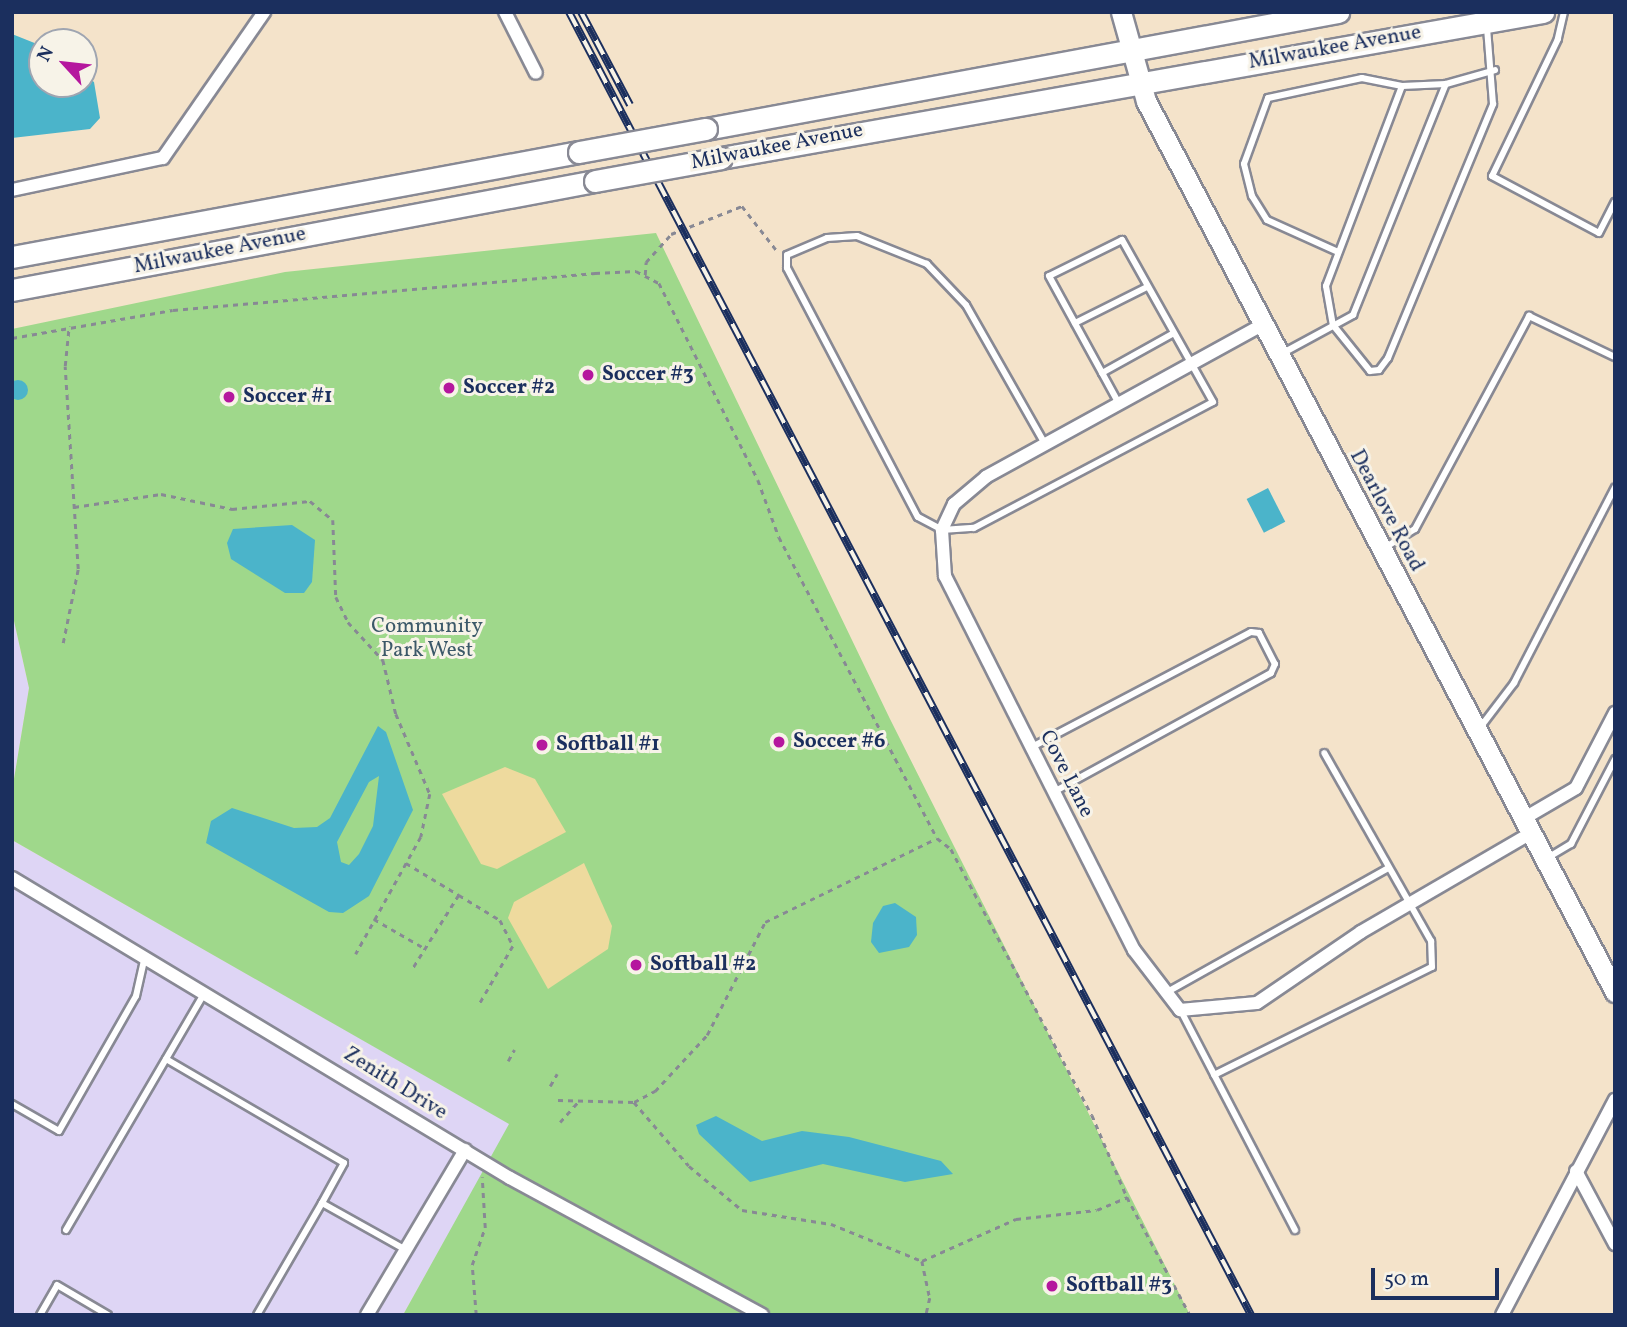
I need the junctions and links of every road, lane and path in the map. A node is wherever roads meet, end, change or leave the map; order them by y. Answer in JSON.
{"nodes":[{"id":1,"x":264,"y":12,"type":"edge"},
{"id":2,"x":505,"y":12,"type":"edge"},
{"id":3,"x":1121,"y":12,"type":"edge"},
{"id":4,"x":1338,"y":12,"type":"edge"},
{"id":5,"x":1543,"y":12,"type":"edge"},
{"id":6,"x":1564,"y":12,"type":"edge"},
{"id":7,"x":1486,"y":22,"type":"junction"},
{"id":8,"x":1126,"y":47,"type":"junction"},
{"id":9,"x":1495,"y":70,"type":"junction"},
{"id":10,"x":536,"y":73,"type":"dead end"},
{"id":11,"x":1137,"y":83,"type":"junction"},
{"id":12,"x":1446,"y":83,"type":"junction"},
{"id":13,"x":1402,"y":86,"type":"junction"},
{"id":14,"x":12,"y":190,"type":"edge"},
{"id":15,"x":1615,"y":202,"type":"edge"},
{"id":16,"x":1338,"y":252,"type":"junction"},
{"id":17,"x":12,"y":257,"type":"edge"},
{"id":18,"x":785,"y":260,"type":"junction"},
{"id":19,"x":645,"y":275,"type":"junction"},
{"id":20,"x":1147,"y":287,"type":"junction"},
{"id":21,"x":12,"y":290,"type":"edge"},
{"id":22,"x":1075,"y":323,"type":"junction"},
{"id":23,"x":1262,"y":325,"type":"junction"},
{"id":24,"x":69,"y":326,"type":"junction"},
{"id":25,"x":1336,"y":329,"type":"junction"},
{"id":26,"x":1172,"y":334,"type":"junction"},
{"id":27,"x":12,"y":338,"type":"edge"},
{"id":28,"x":1278,"y":356,"type":"junction"},
{"id":29,"x":1615,"y":357,"type":"edge"},
{"id":30,"x":1189,"y":365,"type":"junction"},
{"id":31,"x":1102,"y":373,"type":"junction"},
{"id":32,"x":1119,"y":404,"type":"junction"},
{"id":33,"x":1045,"y":444,"type":"junction"},
{"id":34,"x":1615,"y":487,"type":"edge"},
{"id":35,"x":74,"y":507,"type":"junction"},
{"id":36,"x":942,"y":530,"type":"junction"},
{"id":37,"x":1381,"y":550,"type":"junction"},
{"id":38,"x":63,"y":643,"type":"dead end"},
{"id":39,"x":1615,"y":713,"type":"edge"},
{"id":40,"x":1477,"y":731,"type":"junction"},
{"id":41,"x":1031,"y":747,"type":"junction"},
{"id":42,"x":1324,"y":753,"type":"dead end"},
{"id":43,"x":1615,"y":760,"type":"edge"},
{"id":44,"x":1054,"y":792,"type":"junction"},
{"id":45,"x":1527,"y":826,"type":"junction"},
{"id":46,"x":937,"y":838,"type":"junction"},
{"id":47,"x":1545,"y":860,"type":"junction"},
{"id":48,"x":406,"y":863,"type":"junction"},
{"id":49,"x":1387,"y":869,"type":"junction"},
{"id":50,"x":12,"y":878,"type":"edge"},
{"id":51,"x":459,"y":895,"type":"junction"},
{"id":52,"x":1407,"y":905,"type":"junction"},
{"id":53,"x":374,"y":919,"type":"junction"},
{"id":54,"x":426,"y":948,"type":"junction"},
{"id":55,"x":356,"y":954,"type":"dead end"},
{"id":56,"x":145,"y":956,"type":"junction"},
{"id":57,"x":412,"y":970,"type":"dead end"},
{"id":58,"x":1171,"y":990,"type":"junction"},
{"id":59,"x":1615,"y":992,"type":"edge"},
{"id":60,"x":205,"y":993,"type":"junction"},
{"id":61,"x":479,"y":1005,"type":"dead end"},
{"id":62,"x":1180,"y":1010,"type":"junction"},
{"id":63,"x":514,"y":1050,"type":"dead end"},
{"id":64,"x":166,"y":1059,"type":"junction"},
{"id":65,"x":508,"y":1061,"type":"dead end"},
{"id":66,"x":557,"y":1074,"type":"dead end"},
{"id":67,"x":1214,"y":1075,"type":"junction"},
{"id":68,"x":550,"y":1086,"type":"dead end"},
{"id":69,"x":558,"y":1100,"type":"dead end"},
{"id":70,"x":580,"y":1100,"type":"junction"},
{"id":71,"x":1615,"y":1100,"type":"edge"},
{"id":72,"x":634,"y":1102,"type":"junction"},
{"id":73,"x":12,"y":1104,"type":"edge"},
{"id":74,"x":560,"y":1122,"type":"dead end"},
{"id":75,"x":466,"y":1150,"type":"junction"},
{"id":76,"x":487,"y":1164,"type":"junction"},
{"id":77,"x":1576,"y":1171,"type":"junction"},
{"id":78,"x":1126,"y":1197,"type":"junction"},
{"id":79,"x":322,"y":1203,"type":"junction"},
{"id":80,"x":66,"y":1230,"type":"dead end"},
{"id":81,"x":1295,"y":1230,"type":"dead end"},
{"id":82,"x":1615,"y":1244,"type":"edge"},
{"id":83,"x":405,"y":1250,"type":"junction"},
{"id":84,"x":922,"y":1261,"type":"junction"},
{"id":85,"x":40,"y":1315,"type":"edge"},
{"id":86,"x":108,"y":1315,"type":"edge"},
{"id":87,"x":257,"y":1315,"type":"edge"},
{"id":88,"x":367,"y":1315,"type":"edge"},
{"id":89,"x":476,"y":1315,"type":"edge"},
{"id":90,"x":762,"y":1315,"type":"edge"},
{"id":91,"x":926,"y":1315,"type":"edge"},
{"id":92,"x":1190,"y":1315,"type":"edge"},
{"id":93,"x":1502,"y":1315,"type":"edge"}],
"edges":[{"from":1,"to":14,"type":"street"},
{"from":2,"to":10,"type":"street"},
{"from":3,"to":8,"type":"main road","name":"Dearlove Road"},
{"from":4,"to":8,"type":"main road","name":"Milwaukee Avenue"},
{"from":5,"to":7,"type":"main road","name":"Milwaukee Avenue"},
{"from":6,"to":15,"type":"lane"},
{"from":7,"to":9,"type":"lane"},
{"from":7,"to":11,"type":"main road","name":"Milwaukee Avenue"},
{"from":8,"to":11,"type":"main road","name":"Dearlove Road"},
{"from":8,"to":17,"type":"main road","name":"Milwaukee Avenue","bridge":true},
{"from":9,"to":12,"type":"lane"},
{"from":9,"to":25,"type":"lane"},
{"from":11,"to":21,"type":"main road","name":"Milwaukee Avenue","bridge":true},
{"from":11,"to":23,"type":"main road","name":"Dearlove Road"},
{"from":12,"to":13,"type":"lane"},
{"from":12,"to":25,"type":"lane"},
{"from":13,"to":16,"type":"lane"},
{"from":13,"to":16,"type":"lane"},
{"from":16,"to":25,"type":"lane"},
{"from":18,"to":19,"type":"path"},
{"from":18,"to":33,"type":"lane"},
{"from":18,"to":36,"type":"lane"},
{"from":19,"to":24,"type":"path"},
{"from":19,"to":46,"type":"path"},
{"from":20,"to":22,"type":"lane"},
{"from":20,"to":22,"type":"lane"},
{"from":20,"to":26,"type":"lane"},
{"from":22,"to":31,"type":"lane"},
{"from":23,"to":28,"type":"main road","name":"Dearlove Road"},
{"from":23,"to":30,"type":"street"},
{"from":24,"to":27,"type":"path"},
{"from":24,"to":35,"type":"path"},
{"from":25,"to":28,"type":"lane"},
{"from":26,"to":30,"type":"lane"},
{"from":26,"to":31,"type":"lane"},
{"from":28,"to":37,"type":"main road","name":"Dearlove Road"},
{"from":29,"to":37,"type":"lane"},
{"from":30,"to":32,"type":"street"},
{"from":30,"to":36,"type":"lane"},
{"from":31,"to":32,"type":"lane"},
{"from":32,"to":33,"type":"street"},
{"from":33,"to":36,"type":"street"},
{"from":34,"to":40,"type":"lane"},
{"from":35,"to":38,"type":"path"},
{"from":35,"to":48,"type":"path"},
{"from":36,"to":41,"type":"street","name":"Cove Lane"},
{"from":37,"to":40,"type":"main road","name":"Dearlove Road"},
{"from":39,"to":45,"type":"street"},
{"from":40,"to":45,"type":"main road","name":"Dearlove Road"},
{"from":41,"to":44,"type":"street","name":"Cove Lane"},
{"from":41,"to":44,"type":"lane"},
{"from":42,"to":49,"type":"lane"},
{"from":43,"to":47,"type":"lane"},
{"from":44,"to":58,"type":"street","name":"Cove Lane"},
{"from":45,"to":47,"type":"main road","name":"Dearlove Road"},
{"from":45,"to":52,"type":"street"},
{"from":46,"to":72,"type":"path"},
{"from":46,"to":78,"type":"path"},
{"from":47,"to":59,"type":"main road","name":"Dearlove Road"},
{"from":48,"to":51,"type":"path"},
{"from":48,"to":53,"type":"path"},
{"from":49,"to":52,"type":"lane"},
{"from":49,"to":58,"type":"lane"},
{"from":50,"to":56,"type":"street","name":"Zenith Drive"},
{"from":51,"to":54,"type":"path"},
{"from":51,"to":61,"type":"path"},
{"from":52,"to":62,"type":"street"},
{"from":52,"to":67,"type":"lane"},
{"from":53,"to":54,"type":"path"},
{"from":53,"to":55,"type":"path"},
{"from":54,"to":57,"type":"path"},
{"from":56,"to":60,"type":"street","name":"Zenith Drive"},
{"from":56,"to":73,"type":"lane"},
{"from":58,"to":62,"type":"street","name":"Cove Lane"},
{"from":60,"to":64,"type":"lane"},
{"from":60,"to":75,"type":"street","name":"Zenith Drive"},
{"from":62,"to":67,"type":"lane"},
{"from":63,"to":65,"type":"path"},
{"from":64,"to":79,"type":"lane"},
{"from":64,"to":80,"type":"lane"},
{"from":66,"to":68,"type":"path"},
{"from":67,"to":81,"type":"lane"},
{"from":69,"to":70,"type":"path"},
{"from":70,"to":72,"type":"path"},
{"from":70,"to":74,"type":"path"},
{"from":71,"to":77,"type":"street"},
{"from":72,"to":84,"type":"path"},
{"from":75,"to":76,"type":"street","name":"Zenith Drive"},
{"from":75,"to":83,"type":"street"},
{"from":76,"to":89,"type":"path"},
{"from":76,"to":90,"type":"street","name":"Zenith Drive"},
{"from":77,"to":82,"type":"street"},
{"from":77,"to":93,"type":"street"},
{"from":78,"to":84,"type":"path"},
{"from":78,"to":92,"type":"path"},
{"from":79,"to":83,"type":"lane"},
{"from":79,"to":87,"type":"lane"},
{"from":83,"to":88,"type":"street"},
{"from":84,"to":91,"type":"path"},
{"from":85,"to":86,"type":"lane"}]}
